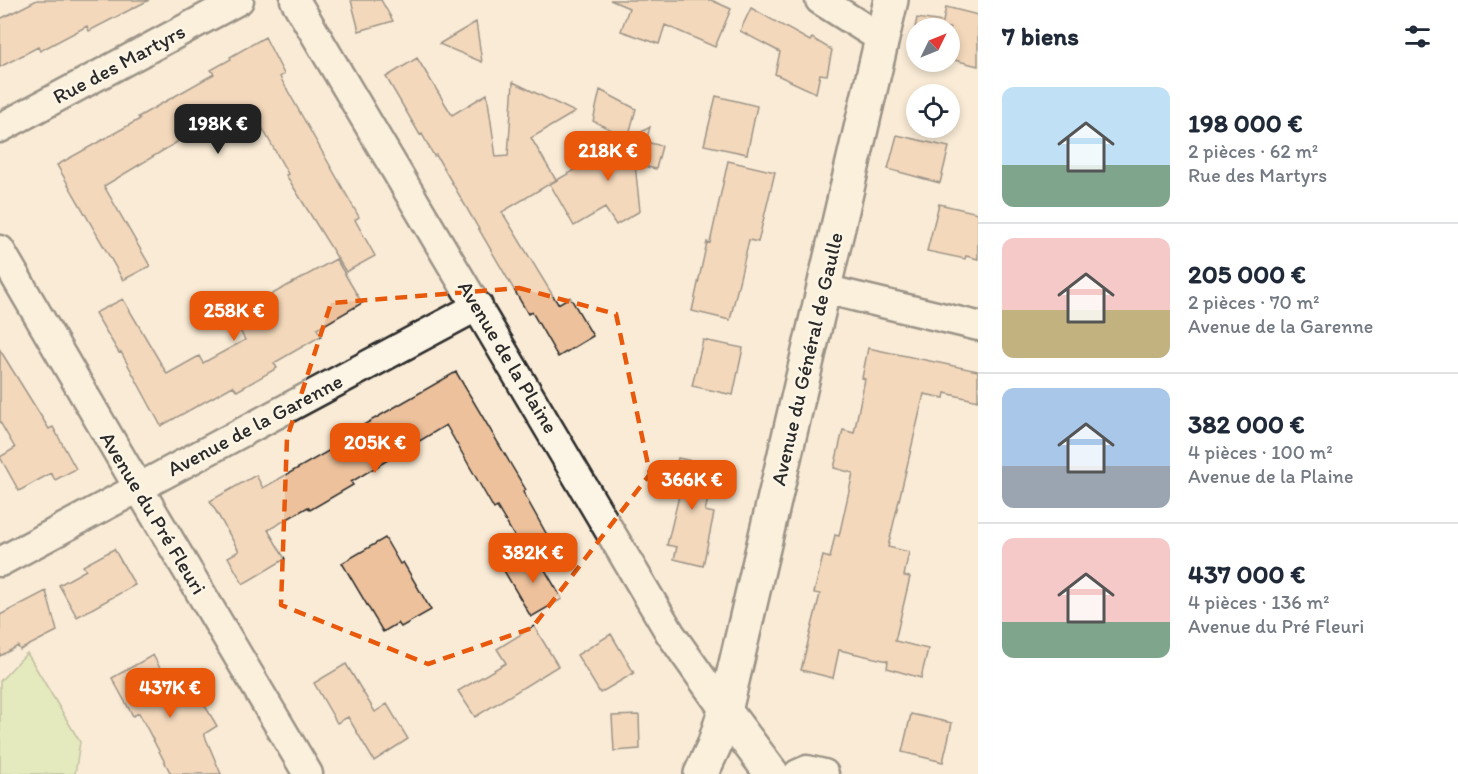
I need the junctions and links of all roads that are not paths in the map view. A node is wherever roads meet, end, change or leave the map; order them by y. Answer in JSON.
{"nodes":[{"id":1,"x":239,"y":0,"type":"edge"},
{"id":2,"x":295,"y":0,"type":"edge"},
{"id":3,"x":820,"y":0,"type":"edge"},
{"id":4,"x":891,"y":0,"type":"edge"},
{"id":5,"x":882,"y":39,"type":"junction"},
{"id":6,"x":0,"y":128,"type":"edge"},
{"id":7,"x":0,"y":250,"type":"edge"},
{"id":8,"x":824,"y":289,"type":"junction"},
{"id":9,"x":478,"y":306,"type":"junction"},
{"id":10,"x":978,"y":326,"type":"edge"},
{"id":11,"x":138,"y":488,"type":"junction"},
{"id":12,"x":0,"y":562,"type":"edge"},
{"id":13,"x":725,"y":711,"type":"junction"},
{"id":14,"x":308,"y":774,"type":"edge"},
{"id":15,"x":702,"y":774,"type":"edge"},
{"id":16,"x":772,"y":774,"type":"edge"},
{"id":17,"x":798,"y":774,"type":"edge"},
{"id":18,"x":825,"y":774,"type":"edge"}],
"edges":[{"from":1,"to":6,"type":"street","name":"Rue des Martyrs"},
{"from":2,"to":9,"type":"street","name":"Avenue de la Plaine"},
{"from":3,"to":5,"type":"street"},
{"from":4,"to":5,"type":"street","name":"Avenue du Général de Gaulle"},
{"from":5,"to":8,"type":"street","name":"Avenue du Général de Gaulle"},
{"from":7,"to":11,"type":"street","name":"Avenue du Pré Fleuri"},
{"from":8,"to":10,"type":"street"},
{"from":8,"to":13,"type":"street","name":"Avenue du Général de Gaulle"},
{"from":9,"to":11,"type":"street","name":"Avenue de la Garenne"},
{"from":9,"to":13,"type":"street","name":"Avenue de la Plaine"},
{"from":11,"to":12,"type":"street","name":"Avenue de la Garenne"},
{"from":11,"to":14,"type":"street","name":"Avenue du Pré Fleuri"},
{"from":13,"to":15,"type":"street","name":"Avenue du Général de Gaulle"},
{"from":13,"to":16,"type":"street"},
{"from":17,"to":18,"type":"street"}]}
